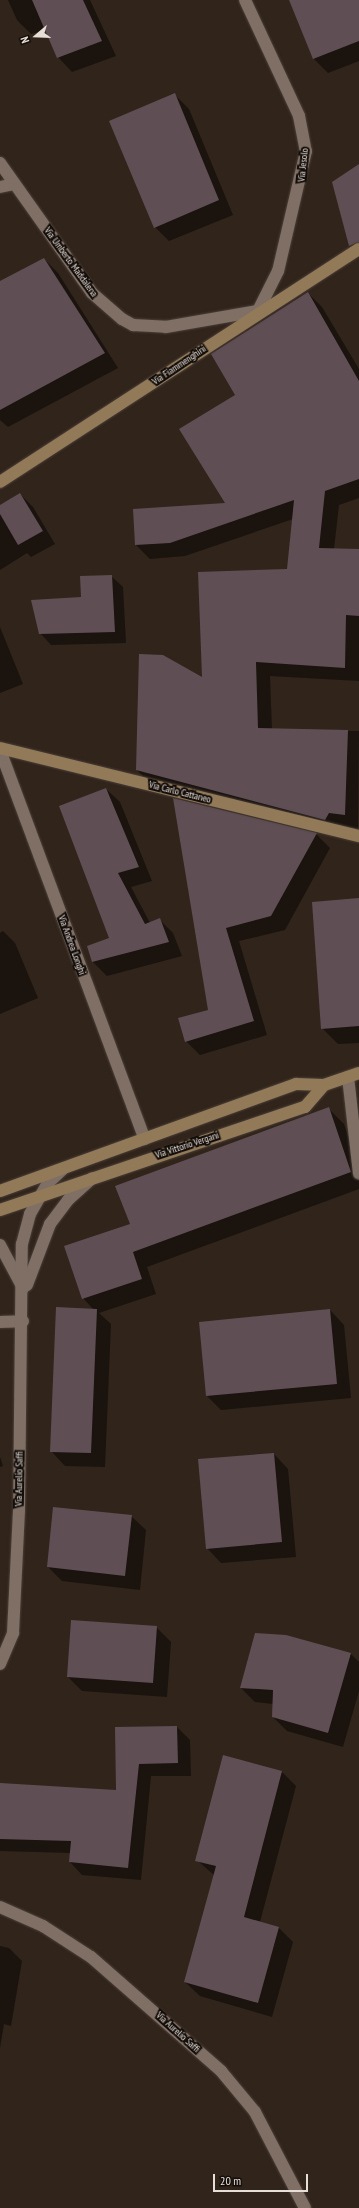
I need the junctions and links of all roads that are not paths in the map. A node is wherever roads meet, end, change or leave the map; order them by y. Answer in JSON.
{"nodes":[{"id":1,"x":246,"y":0,"type":"edge"},
{"id":2,"x":0,"y":163,"type":"edge"},
{"id":3,"x":14,"y":184,"type":"junction"},
{"id":4,"x":0,"y":187,"type":"edge"},
{"id":5,"x":359,"y":249,"type":"edge"},
{"id":6,"x":258,"y":311,"type":"junction"},
{"id":7,"x":0,"y":482,"type":"edge"},
{"id":8,"x":0,"y":749,"type":"edge"},
{"id":9,"x":359,"y":836,"type":"edge"},
{"id":10,"x":354,"y":1075,"type":"edge"},
{"id":11,"x":324,"y":1085,"type":"junction"},
{"id":12,"x":145,"y":1139,"type":"junction"},
{"id":13,"x":63,"y":1169,"type":"junction"},
{"id":14,"x":359,"y":1173,"type":"edge"},
{"id":15,"x":96,"y":1175,"type":"junction"},
{"id":16,"x":0,"y":1191,"type":"edge"},
{"id":17,"x":41,"y":1194,"type":"junction"},
{"id":18,"x":0,"y":1210,"type":"edge"},
{"id":19,"x":0,"y":1245,"type":"edge"},
{"id":20,"x":24,"y":1292,"type":"junction"},
{"id":21,"x":23,"y":1321,"type":"junction"},
{"id":22,"x":0,"y":1322,"type":"edge"},
{"id":23,"x":0,"y":1664,"type":"edge"},
{"id":24,"x":0,"y":1906,"type":"edge"},
{"id":25,"x":305,"y":2208,"type":"edge"}],
"edges":[{"from":1,"to":6,"type":"street","name":"Via Jesolo"},
{"from":2,"to":3,"type":"street","name":"Via Umberto Maddalena"},
{"from":3,"to":4,"type":"street"},
{"from":3,"to":6,"type":"street","name":"Via Umberto Maddalena"},
{"from":5,"to":6,"type":"street","name":"Via Fiammenghini"},
{"from":6,"to":7,"type":"street","name":"Via Fiammenghini"},
{"from":8,"to":9,"type":"street","name":"Via Carlo Cattaneo"},
{"from":8,"to":12,"type":"street","name":"Via Andrea Longhi"},
{"from":10,"to":11,"type":"street","name":"Via Vittorio Vergani"},
{"from":10,"to":14,"type":"street"},
{"from":11,"to":12,"type":"street","name":"Via Vittorio Vergani"},
{"from":11,"to":15,"type":"street","name":"Via Vittorio Vergani"},
{"from":12,"to":13,"type":"street","name":"Via Vittorio Vergani"},
{"from":13,"to":16,"type":"street","name":"Via Vittorio Vergani"},
{"from":13,"to":17,"type":"street","name":"Via Vittorio Vergani"},
{"from":15,"to":17,"type":"street","name":"Via Vittorio Vergani"},
{"from":15,"to":20,"type":"street","name":"Via Aurelio Saffi"},
{"from":17,"to":18,"type":"street","name":"Via Vittorio Vergani"},
{"from":17,"to":20,"type":"street","name":"Via Aurelio Saffi"},
{"from":19,"to":20,"type":"street","name":"Via Aurelio Saffi"},
{"from":20,"to":21,"type":"street","name":"Via Aurelio Saffi"},
{"from":21,"to":22,"type":"street"},
{"from":21,"to":23,"type":"street","name":"Via Aurelio Saffi"},
{"from":24,"to":25,"type":"street","name":"Via Aurelio Saffi"}]}
